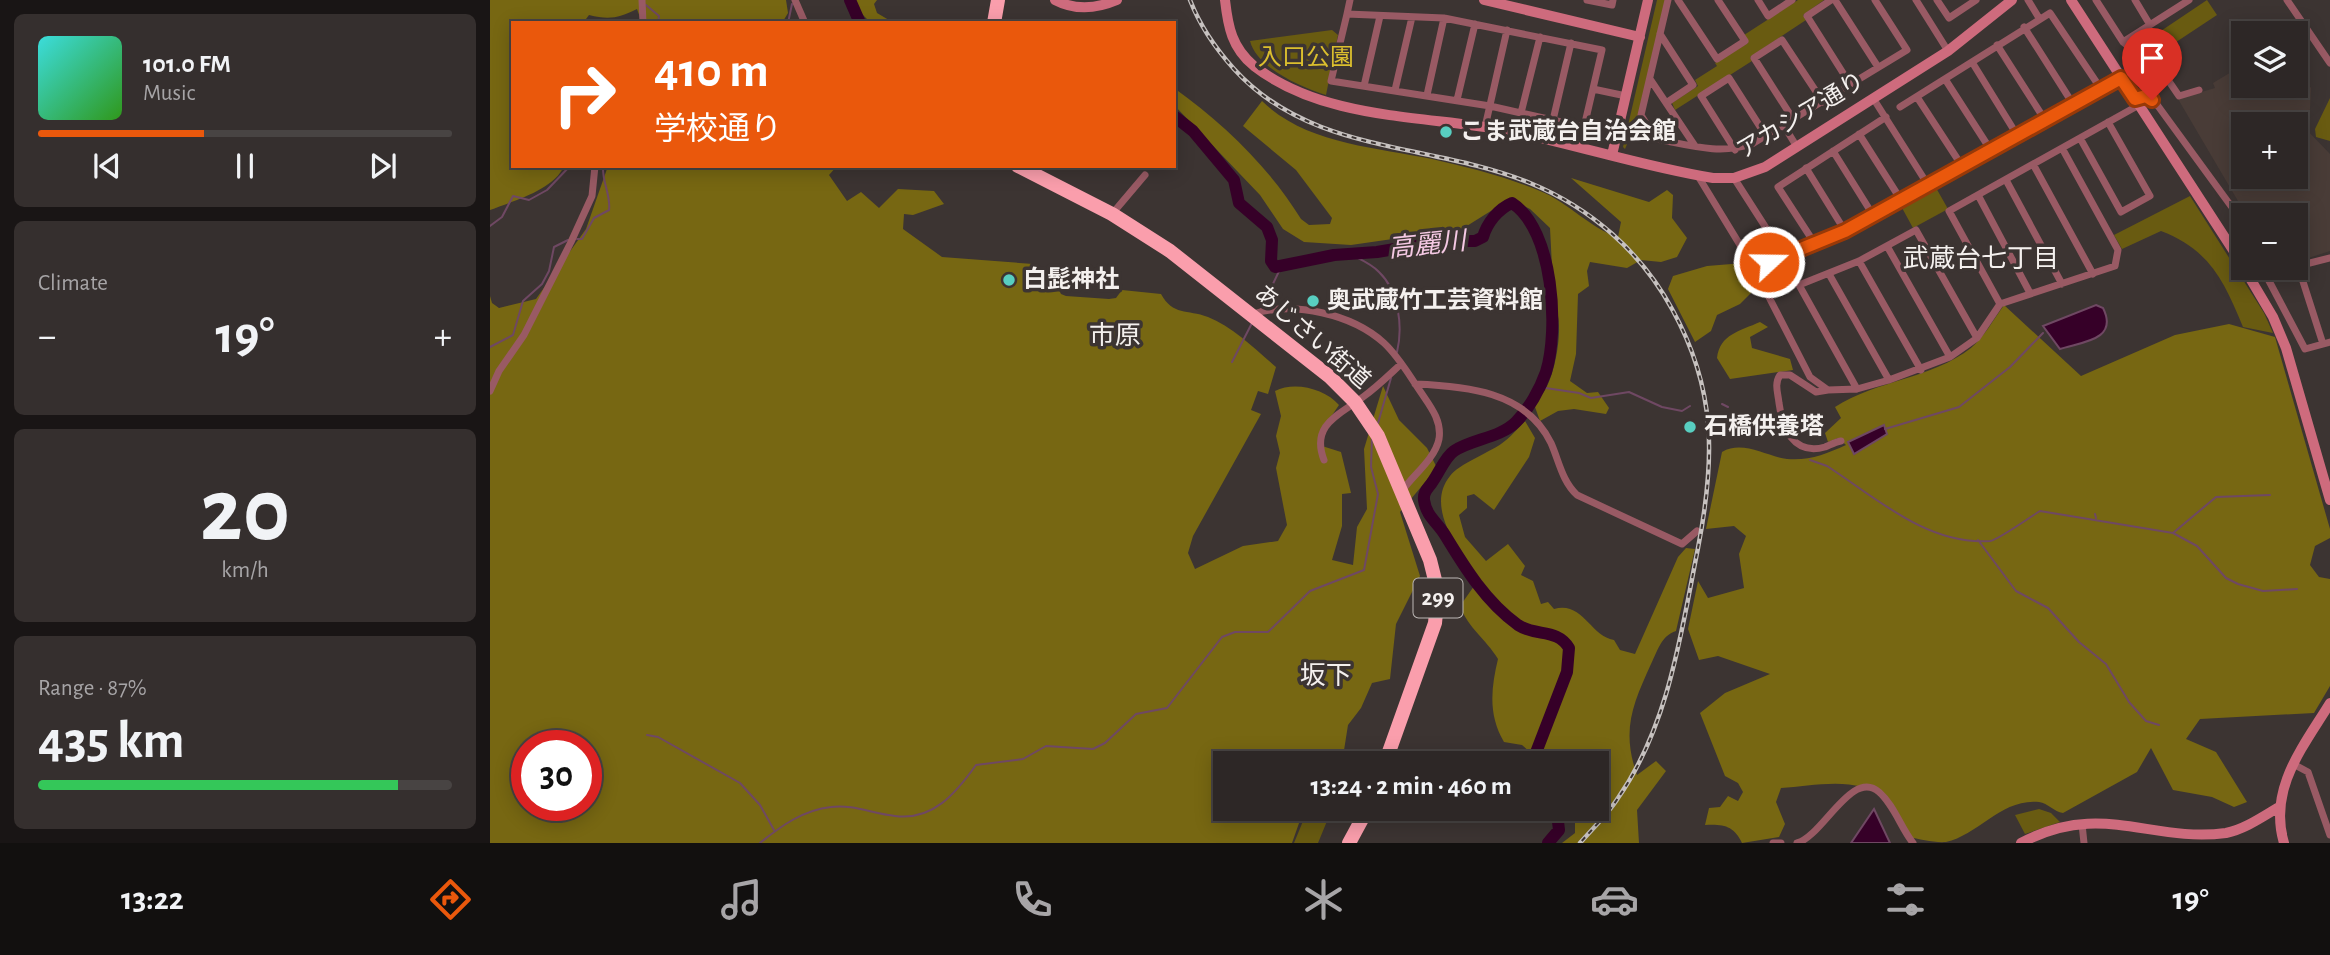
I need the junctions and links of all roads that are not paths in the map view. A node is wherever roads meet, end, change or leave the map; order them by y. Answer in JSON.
{"nodes":[{"id":1,"x":795,"y":0,"type":"edge"},
{"id":2,"x":998,"y":0,"type":"edge"},
{"id":3,"x":1055,"y":0,"type":"edge"},
{"id":4,"x":1117,"y":0,"type":"edge"},
{"id":5,"x":1225,"y":0,"type":"edge"},
{"id":6,"x":1350,"y":0,"type":"edge"},
{"id":7,"x":1484,"y":0,"type":"edge"},
{"id":8,"x":1587,"y":0,"type":"edge"},
{"id":9,"x":1613,"y":0,"type":"edge"},
{"id":10,"x":1648,"y":0,"type":"edge"},
{"id":11,"x":1668,"y":0,"type":"edge"},
{"id":12,"x":1678,"y":0,"type":"edge"},
{"id":13,"x":1718,"y":0,"type":"edge"},
{"id":14,"x":1758,"y":0,"type":"edge"},
{"id":15,"x":1792,"y":0,"type":"edge"},
{"id":16,"x":1833,"y":0,"type":"edge"},
{"id":17,"x":1875,"y":0,"type":"edge"},
{"id":18,"x":1916,"y":0,"type":"edge"},
{"id":19,"x":1937,"y":0,"type":"edge"},
{"id":20,"x":1976,"y":0,"type":"edge"},
{"id":21,"x":2012,"y":0,"type":"edge"},
{"id":22,"x":2028,"y":0,"type":"edge"},
{"id":23,"x":2071,"y":0,"type":"edge"},
{"id":24,"x":2096,"y":0,"type":"edge"},
{"id":25,"x":2135,"y":0,"type":"edge"},
{"id":26,"x":2189,"y":0,"type":"edge"},
{"id":27,"x":642,"y":1,"type":"edge"},
{"id":28,"x":2291,"y":1,"type":"edge"},
{"id":29,"x":2176,"y":4,"type":"edge"},
{"id":30,"x":1347,"y":14,"type":"junction"},
{"id":31,"x":1380,"y":16,"type":"junction"},
{"id":32,"x":1412,"y":18,"type":"junction"},
{"id":33,"x":2039,"y":18,"type":"junction"},
{"id":34,"x":1444,"y":19,"type":"junction"},
{"id":35,"x":643,"y":21,"type":"edge"},
{"id":36,"x":804,"y":21,"type":"edge"},
{"id":37,"x":994,"y":21,"type":"edge"},
{"id":38,"x":1475,"y":24,"type":"junction"},
{"id":39,"x":2150,"y":25,"type":"junction"},
{"id":40,"x":2024,"y":27,"type":"junction"},
{"id":41,"x":1507,"y":30,"type":"junction"},
{"id":42,"x":1660,"y":34,"type":"junction"},
{"id":43,"x":1539,"y":37,"type":"junction"},
{"id":44,"x":1640,"y":37,"type":"junction"},
{"id":45,"x":2123,"y":42,"type":"junction"},
{"id":46,"x":1571,"y":43,"type":"junction"},
{"id":47,"x":1997,"y":45,"type":"junction"},
{"id":48,"x":1948,"y":51,"type":"junction"},
{"id":49,"x":2330,"y":61,"type":"edge"},
{"id":50,"x":1972,"y":62,"type":"junction"},
{"id":51,"x":1878,"y":67,"type":"junction"},
{"id":52,"x":2121,"y":78,"type":"junction"},
{"id":53,"x":1650,"y":79,"type":"junction"},
{"id":54,"x":1945,"y":79,"type":"junction"},
{"id":55,"x":1850,"y":84,"type":"junction"},
{"id":56,"x":1364,"y":86,"type":"junction"},
{"id":57,"x":1593,"y":89,"type":"junction"},
{"id":58,"x":2101,"y":89,"type":"junction"},
{"id":59,"x":1395,"y":90,"type":"junction"},
{"id":60,"x":2199,"y":90,"type":"dead end"},
{"id":61,"x":1427,"y":95,"type":"junction"},
{"id":62,"x":1626,"y":96,"type":"junction"},
{"id":63,"x":1917,"y":97,"type":"junction"},
{"id":64,"x":1873,"y":98,"type":"junction"},
{"id":65,"x":1458,"y":100,"type":"junction"},
{"id":66,"x":1823,"y":102,"type":"junction"},
{"id":67,"x":2137,"y":102,"type":"junction"},
{"id":68,"x":1666,"y":103,"type":"junction"},
{"id":69,"x":2073,"y":104,"type":"junction"},
{"id":70,"x":1490,"y":106,"type":"junction"},
{"id":71,"x":1900,"y":107,"type":"dead end"},
{"id":72,"x":1521,"y":113,"type":"junction"},
{"id":73,"x":1886,"y":117,"type":"junction"},
{"id":74,"x":1793,"y":119,"type":"junction"},
{"id":75,"x":1553,"y":120,"type":"junction"},
{"id":76,"x":2045,"y":120,"type":"junction"},
{"id":77,"x":2108,"y":122,"type":"junction"},
{"id":78,"x":1784,"y":126,"type":"junction"},
{"id":79,"x":1485,"y":127,"type":"junction"},
{"id":80,"x":1859,"y":134,"type":"junction"},
{"id":81,"x":2017,"y":135,"type":"junction"},
{"id":82,"x":1766,"y":136,"type":"junction"},
{"id":83,"x":2080,"y":138,"type":"junction"},
{"id":84,"x":1695,"y":147,"type":"junction"},
{"id":85,"x":1797,"y":147,"type":"junction"},
{"id":86,"x":2062,"y":148,"type":"junction"},
{"id":87,"x":1990,"y":149,"type":"junction"},
{"id":88,"x":1735,"y":150,"type":"junction"},
{"id":89,"x":1833,"y":151,"type":"junction"},
{"id":90,"x":1612,"y":155,"type":"junction"},
{"id":91,"x":2033,"y":164,"type":"junction"},
{"id":92,"x":1962,"y":166,"type":"junction"},
{"id":93,"x":595,"y":168,"type":"edge"},
{"id":94,"x":1023,"y":168,"type":"edge"},
{"id":95,"x":1806,"y":169,"type":"junction"},
{"id":96,"x":1145,"y":175,"type":"dead end"},
{"id":97,"x":1698,"y":176,"type":"junction"},
{"id":98,"x":1734,"y":178,"type":"junction"},
{"id":99,"x":2006,"y":180,"type":"junction"},
{"id":100,"x":1928,"y":186,"type":"junction"},
{"id":101,"x":1978,"y":195,"type":"junction"},
{"id":102,"x":1901,"y":200,"type":"junction"},
{"id":103,"x":2231,"y":206,"type":"dead end"},
{"id":104,"x":1112,"y":214,"type":"junction"},
{"id":105,"x":1873,"y":215,"type":"junction"},
{"id":106,"x":1845,"y":231,"type":"junction"},
{"id":107,"x":1815,"y":244,"type":"junction"},
{"id":108,"x":1887,"y":246,"type":"junction"},
{"id":109,"x":2231,"y":248,"type":"edge"},
{"id":110,"x":1784,"y":256,"type":"junction"},
{"id":111,"x":2330,"y":258,"type":"edge"},
{"id":112,"x":1860,"y":261,"type":"junction"},
{"id":113,"x":1754,"y":268,"type":"junction"},
{"id":114,"x":1829,"y":274,"type":"junction"},
{"id":115,"x":2093,"y":274,"type":"junction"},
{"id":116,"x":2251,"y":280,"type":"edge"},
{"id":117,"x":2269,"y":280,"type":"edge"},
{"id":118,"x":2062,"y":284,"type":"junction"},
{"id":119,"x":2030,"y":293,"type":"junction"},
{"id":120,"x":2000,"y":304,"type":"junction"},
{"id":121,"x":1255,"y":316,"type":"junction"},
{"id":122,"x":1977,"y":338,"type":"junction"},
{"id":123,"x":2326,"y":343,"type":"edge"},
{"id":124,"x":1950,"y":357,"type":"junction"},
{"id":125,"x":1401,"y":364,"type":"junction"},
{"id":126,"x":1921,"y":370,"type":"junction"},
{"id":127,"x":1889,"y":380,"type":"junction"},
{"id":128,"x":1415,"y":384,"type":"junction"},
{"id":129,"x":1857,"y":389,"type":"junction"},
{"id":130,"x":1828,"y":390,"type":"junction"},
{"id":131,"x":490,"y":391,"type":"edge"},
{"id":132,"x":1355,"y":402,"type":"junction"},
{"id":133,"x":1841,"y":441,"type":"dead end"},
{"id":134,"x":1324,"y":460,"type":"dead end"},
{"id":135,"x":1401,"y":491,"type":"junction"},
{"id":136,"x":2330,"y":500,"type":"edge"},
{"id":137,"x":1697,"y":531,"type":"dead end"},
{"id":138,"x":2330,"y":703,"type":"edge"},
{"id":139,"x":1390,"y":751,"type":"edge"},
{"id":140,"x":2293,"y":764,"type":"junction"},
{"id":141,"x":2279,"y":807,"type":"junction"},
{"id":142,"x":1361,"y":821,"type":"edge"},
{"id":143,"x":2082,"y":824,"type":"junction"},
{"id":144,"x":2330,"y":835,"type":"edge"},
{"id":145,"x":2213,"y":839,"type":"edge"},
{"id":146,"x":1349,"y":843,"type":"edge"},
{"id":147,"x":1773,"y":843,"type":"edge"},
{"id":148,"x":1781,"y":843,"type":"edge"},
{"id":149,"x":1797,"y":843,"type":"edge"},
{"id":150,"x":1913,"y":843,"type":"edge"},
{"id":151,"x":2021,"y":843,"type":"edge"},
{"id":152,"x":2084,"y":843,"type":"edge"},
{"id":153,"x":2284,"y":843,"type":"edge"}],
"edges":[{"from":1,"to":36,"type":"street"},
{"from":2,"to":37,"type":"highway"},
{"from":3,"to":4,"type":"street"},
{"from":5,"to":79,"type":"street","name":"アカシア通り"},
{"from":6,"to":30,"type":"street"},
{"from":7,"to":44,"type":"street"},
{"from":8,"to":9,"type":"street"},
{"from":10,"to":44,"type":"street"},
{"from":11,"to":42,"type":"street"},
{"from":12,"to":13,"type":"street"},
{"from":14,"to":15,"type":"street"},
{"from":16,"to":51,"type":"street"},
{"from":16,"to":55,"type":"street"},
{"from":17,"to":51,"type":"street"},
{"from":18,"to":48,"type":"street"},
{"from":19,"to":20,"type":"street"},
{"from":21,"to":48,"type":"street","name":"アカシア通り"},
{"from":22,"to":33,"type":"street"},
{"from":23,"to":52,"type":"street"},
{"from":24,"to":45,"type":"street"},
{"from":25,"to":39,"type":"street"},
{"from":26,"to":29,"type":"street"},
{"from":27,"to":35,"type":"street"},
{"from":28,"to":49,"type":"street"},
{"from":29,"to":39,"type":"street"},
{"from":30,"to":31,"type":"street"},
{"from":30,"to":56,"type":"street"},
{"from":31,"to":32,"type":"street"},
{"from":31,"to":56,"type":"street"},
{"from":32,"to":34,"type":"street"},
{"from":32,"to":59,"type":"street"},
{"from":33,"to":40,"type":"street"},
{"from":33,"to":58,"type":"street"},
{"from":34,"to":38,"type":"street"},
{"from":34,"to":61,"type":"street"},
{"from":38,"to":41,"type":"street"},
{"from":38,"to":65,"type":"street"},
{"from":39,"to":45,"type":"street"},
{"from":40,"to":47,"type":"street"},
{"from":40,"to":69,"type":"street"},
{"from":41,"to":43,"type":"street"},
{"from":41,"to":70,"type":"street"},
{"from":42,"to":53,"type":"street"},
{"from":42,"to":68,"type":"street"},
{"from":43,"to":46,"type":"street"},
{"from":43,"to":72,"type":"street"},
{"from":44,"to":62,"type":"street"},
{"from":45,"to":60,"type":"street"},
{"from":46,"to":57,"type":"street"},
{"from":46,"to":75,"type":"street"},
{"from":47,"to":50,"type":"street"},
{"from":47,"to":76,"type":"street"},
{"from":48,"to":64,"type":"street","name":"アカシア通り"},
{"from":50,"to":54,"type":"street"},
{"from":50,"to":81,"type":"street"},
{"from":51,"to":55,"type":"street"},
{"from":52,"to":58,"type":"street"},
{"from":52,"to":67,"type":"street"},
{"from":53,"to":68,"type":"street"},
{"from":53,"to":84,"type":"street"},
{"from":54,"to":63,"type":"street"},
{"from":54,"to":87,"type":"street"},
{"from":55,"to":66,"type":"street"},
{"from":56,"to":59,"type":"street"},
{"from":57,"to":62,"type":"street"},
{"from":57,"to":75,"type":"street"},
{"from":58,"to":69,"type":"street"},
{"from":59,"to":61,"type":"street"},
{"from":61,"to":65,"type":"street"},
{"from":62,"to":90,"type":"street"},
{"from":63,"to":71,"type":"street"},
{"from":63,"to":92,"type":"street"},
{"from":64,"to":73,"type":"street"},
{"from":64,"to":85,"type":"street","name":"アカシア通り"},
{"from":65,"to":70,"type":"street"},
{"from":66,"to":74,"type":"street"},
{"from":66,"to":74,"type":"street"},
{"from":67,"to":77,"type":"street"},
{"from":67,"to":103,"type":"street"},
{"from":67,"to":109,"type":"street"},
{"from":68,"to":84,"type":"street"},
{"from":69,"to":76,"type":"street"},
{"from":70,"to":72,"type":"street"},
{"from":70,"to":79,"type":"street"},
{"from":72,"to":75,"type":"street"},
{"from":73,"to":80,"type":"street"},
{"from":73,"to":100,"type":"street"},
{"from":74,"to":78,"type":"street"},
{"from":76,"to":81,"type":"street"},
{"from":77,"to":83,"type":"street"},
{"from":77,"to":83,"type":"street"},
{"from":78,"to":82,"type":"street"},
{"from":78,"to":85,"type":"street"},
{"from":79,"to":90,"type":"street","name":"アカシア通り"},
{"from":80,"to":89,"type":"street"},
{"from":80,"to":102,"type":"street"},
{"from":81,"to":87,"type":"street"},
{"from":82,"to":88,"type":"street"},
{"from":82,"to":88,"type":"street"},
{"from":83,"to":86,"type":"street"},
{"from":84,"to":88,"type":"street"},
{"from":85,"to":98,"type":"street","name":"アカシア通り"},
{"from":86,"to":91,"type":"street"},
{"from":86,"to":115,"type":"street"},
{"from":87,"to":92,"type":"street"},
{"from":89,"to":95,"type":"street"},
{"from":89,"to":105,"type":"street"},
{"from":90,"to":97,"type":"street","name":"アカシア通り"},
{"from":91,"to":99,"type":"street"},
{"from":91,"to":115,"type":"street"},
{"from":92,"to":100,"type":"street"},
{"from":93,"to":131,"type":"street"},
{"from":94,"to":104,"type":"highway","name":"あじさい街道","number":"299"},
{"from":95,"to":106,"type":"street"},
{"from":95,"to":107,"type":"street"},
{"from":96,"to":104,"type":"street"},
{"from":97,"to":98,"type":"street","name":"アカシア通り"},
{"from":97,"to":113,"type":"street"},
{"from":98,"to":110,"type":"street"},
{"from":99,"to":101,"type":"street"},
{"from":99,"to":118,"type":"street"},
{"from":100,"to":102,"type":"street"},
{"from":101,"to":119,"type":"street"},
{"from":101,"to":120,"type":"street"},
{"from":102,"to":105,"type":"street"},
{"from":104,"to":121,"type":"highway","name":"あじさい街道","number":"299"},
{"from":105,"to":106,"type":"street"},
{"from":106,"to":107,"type":"street"},
{"from":107,"to":110,"type":"street"},
{"from":108,"to":112,"type":"street"},
{"from":108,"to":122,"type":"street"},
{"from":108,"to":124,"type":"street"},
{"from":110,"to":113,"type":"street"},
{"from":111,"to":123,"type":"street"},
{"from":112,"to":114,"type":"street"},
{"from":112,"to":126,"type":"street"},
{"from":113,"to":130,"type":"street"},
{"from":114,"to":127,"type":"street"},
{"from":114,"to":129,"type":"street"},
{"from":115,"to":118,"type":"street"},
{"from":116,"to":136,"type":"street"},
{"from":117,"to":123,"type":"street"},
{"from":118,"to":119,"type":"street"},
{"from":119,"to":120,"type":"street"},
{"from":120,"to":122,"type":"street"},
{"from":121,"to":125,"type":"street"},
{"from":121,"to":132,"type":"highway","name":"あじさい街道","number":"299"},
{"from":122,"to":124,"type":"street"},
{"from":124,"to":126,"type":"street"},
{"from":125,"to":128,"type":"street"},
{"from":125,"to":132,"type":"street"},
{"from":126,"to":127,"type":"street"},
{"from":127,"to":129,"type":"street"},
{"from":128,"to":135,"type":"street"},
{"from":128,"to":137,"type":"street"},
{"from":129,"to":130,"type":"street"},
{"from":130,"to":133,"type":"street"},
{"from":132,"to":134,"type":"street"},
{"from":132,"to":135,"type":"highway","name":"あじさい街道","number":"299"},
{"from":135,"to":139,"type":"highway","name":"あじさい街道","number":"299"},
{"from":138,"to":140,"type":"street"},
{"from":140,"to":141,"type":"street"},
{"from":140,"to":144,"type":"street"},
{"from":141,"to":145,"type":"street"},
{"from":141,"to":153,"type":"street"},
{"from":142,"to":146,"type":"highway"},
{"from":143,"to":145,"type":"street"},
{"from":143,"to":151,"type":"street"},
{"from":143,"to":152,"type":"street"},
{"from":147,"to":148,"type":"street"},
{"from":149,"to":150,"type":"street"}]}
